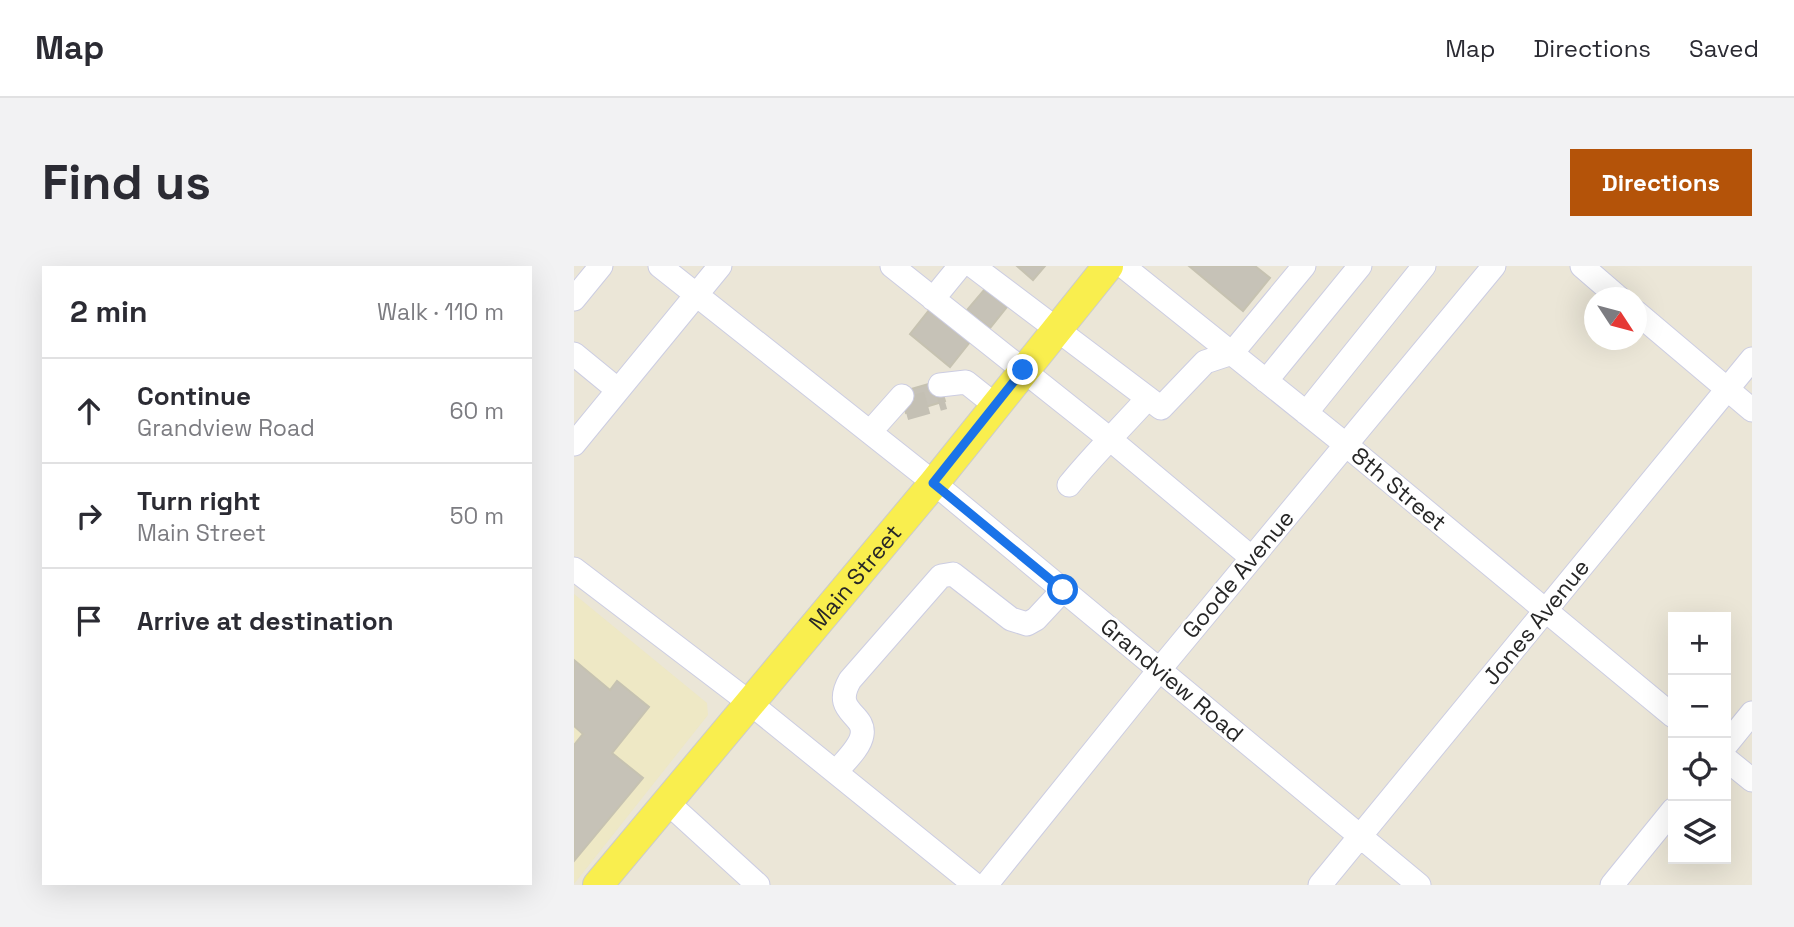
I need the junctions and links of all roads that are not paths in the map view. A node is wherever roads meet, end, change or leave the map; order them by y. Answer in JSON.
{"nodes":[{"id":1,"x":601,"y":266,"type":"edge"},
{"id":2,"x":660,"y":266,"type":"edge"},
{"id":3,"x":720,"y":266,"type":"edge"},
{"id":4,"x":892,"y":266,"type":"edge"},
{"id":5,"x":960,"y":266,"type":"edge"},
{"id":6,"x":973,"y":266,"type":"edge"},
{"id":7,"x":1108,"y":266,"type":"edge"},
{"id":8,"x":1123,"y":266,"type":"edge"},
{"id":9,"x":1304,"y":266,"type":"edge"},
{"id":10,"x":1360,"y":266,"type":"edge"},
{"id":11,"x":1424,"y":266,"type":"edge"},
{"id":12,"x":1494,"y":266,"type":"edge"},
{"id":13,"x":1582,"y":266,"type":"edge"},
{"id":14,"x":1606,"y":287,"type":"edge"},
{"id":15,"x":696,"y":295,"type":"junction"},
{"id":16,"x":574,"y":299,"type":"edge"},
{"id":17,"x":933,"y":299,"type":"junction"},
{"id":18,"x":1647,"y":321,"type":"edge"},
{"id":19,"x":1056,"y":330,"type":"junction"},
{"id":20,"x":1231,"y":353,"type":"junction"},
{"id":21,"x":574,"y":354,"type":"edge"},
{"id":22,"x":1752,"y":359,"type":"edge"},
{"id":23,"x":1023,"y":370,"type":"junction"},
{"id":24,"x":1266,"y":381,"type":"junction"},
{"id":25,"x":618,"y":390,"type":"junction"},
{"id":26,"x":1727,"y":390,"type":"junction"},
{"id":27,"x":942,"y":391,"type":"tunnel mouth"},
{"id":28,"x":1147,"y":398,"type":"junction"},
{"id":29,"x":898,"y":405,"type":"tunnel mouth"},
{"id":30,"x":995,"y":405,"type":"junction"},
{"id":31,"x":1752,"y":410,"type":"edge"},
{"id":32,"x":1306,"y":413,"type":"junction"},
{"id":33,"x":870,"y":432,"type":"junction"},
{"id":34,"x":1111,"y":440,"type":"junction"},
{"id":35,"x":574,"y":444,"type":"edge"},
{"id":36,"x":1345,"y":444,"type":"junction"},
{"id":37,"x":933,"y":483,"type":"junction"},
{"id":38,"x":1069,"y":485,"type":"dead end"},
{"id":39,"x":1252,"y":558,"type":"junction"},
{"id":40,"x":574,"y":569,"type":"edge"},
{"id":41,"x":1063,"y":590,"type":"junction"},
{"id":42,"x":1545,"y":611,"type":"junction"},
{"id":43,"x":1160,"y":669,"type":"junction"},
{"id":44,"x":750,"y":703,"type":"junction"},
{"id":45,"x":1668,"y":712,"type":"edge"},
{"id":46,"x":1752,"y":713,"type":"edge"},
{"id":47,"x":1731,"y":739,"type":"edge"},
{"id":48,"x":1731,"y":762,"type":"edge"},
{"id":49,"x":836,"y":772,"type":"junction"},
{"id":50,"x":1752,"y":780,"type":"edge"},
{"id":51,"x":667,"y":802,"type":"junction"},
{"id":52,"x":1668,"y":816,"type":"edge"},
{"id":53,"x":1360,"y":838,"type":"junction"},
{"id":54,"x":598,"y":885,"type":"edge"},
{"id":55,"x":758,"y":885,"type":"edge"},
{"id":56,"x":975,"y":885,"type":"edge"},
{"id":57,"x":986,"y":885,"type":"edge"},
{"id":58,"x":1321,"y":885,"type":"edge"},
{"id":59,"x":1419,"y":885,"type":"edge"},
{"id":60,"x":1612,"y":885,"type":"edge"}],
"edges":[{"from":1,"to":16,"type":"street"},
{"from":2,"to":15,"type":"street","name":"Grandview Road"},
{"from":3,"to":15,"type":"street"},
{"from":4,"to":17,"type":"street"},
{"from":5,"to":17,"type":"street"},
{"from":6,"to":19,"type":"street"},
{"from":7,"to":19,"type":"main road","name":"Main Street"},
{"from":8,"to":20,"type":"street","name":"8th Street"},
{"from":9,"to":20,"type":"street"},
{"from":10,"to":24,"type":"street"},
{"from":11,"to":32,"type":"street"},
{"from":12,"to":36,"type":"street","name":"Goode Avenue"},
{"from":13,"to":14,"type":"street"},
{"from":15,"to":25,"type":"street"},
{"from":15,"to":33,"type":"street","name":"Grandview Road"},
{"from":17,"to":23,"type":"street"},
{"from":18,"to":26,"type":"street"},
{"from":19,"to":23,"type":"main road","name":"Main Street"},
{"from":19,"to":28,"type":"street"},
{"from":20,"to":24,"type":"street","name":"8th Street"},
{"from":20,"to":28,"type":"street"},
{"from":21,"to":25,"type":"street"},
{"from":22,"to":26,"type":"street","name":"Jones Avenue"},
{"from":23,"to":30,"type":"main road","name":"Main Street"},
{"from":23,"to":34,"type":"street"},
{"from":24,"to":32,"type":"street","name":"8th Street"},
{"from":25,"to":35,"type":"street"},
{"from":26,"to":31,"type":"street"},
{"from":26,"to":42,"type":"street","name":"Jones Avenue"},
{"from":27,"to":30,"type":"street"},
{"from":28,"to":34,"type":"street"},
{"from":29,"to":33,"type":"street"},
{"from":30,"to":37,"type":"main road","name":"Main Street"},
{"from":32,"to":36,"type":"street","name":"8th Street"},
{"from":33,"to":37,"type":"street","name":"Grandview Road"},
{"from":34,"to":38,"type":"street"},
{"from":34,"to":39,"type":"street"},
{"from":36,"to":39,"type":"street","name":"Goode Avenue"},
{"from":36,"to":42,"type":"street","name":"8th Street"},
{"from":37,"to":41,"type":"street","name":"Grandview Road"},
{"from":37,"to":44,"type":"main road","name":"Main Street"},
{"from":39,"to":43,"type":"street","name":"Goode Avenue"},
{"from":40,"to":44,"type":"street"},
{"from":41,"to":43,"type":"street","name":"Grandview Road"},
{"from":41,"to":49,"type":"street"},
{"from":42,"to":45,"type":"street","name":"8th Street"},
{"from":42,"to":53,"type":"street","name":"Jones Avenue"},
{"from":43,"to":53,"type":"street","name":"Grandview Road"},
{"from":43,"to":57,"type":"street","name":"Goode Avenue"},
{"from":44,"to":49,"type":"street"},
{"from":44,"to":51,"type":"main road","name":"Main Street"},
{"from":46,"to":47,"type":"street"},
{"from":48,"to":50,"type":"street"},
{"from":49,"to":56,"type":"street"},
{"from":51,"to":54,"type":"main road","name":"Main Street"},
{"from":51,"to":55,"type":"street"},
{"from":52,"to":60,"type":"street"},
{"from":53,"to":58,"type":"street","name":"Jones Avenue"},
{"from":53,"to":59,"type":"street","name":"Grandview Road"}]}
